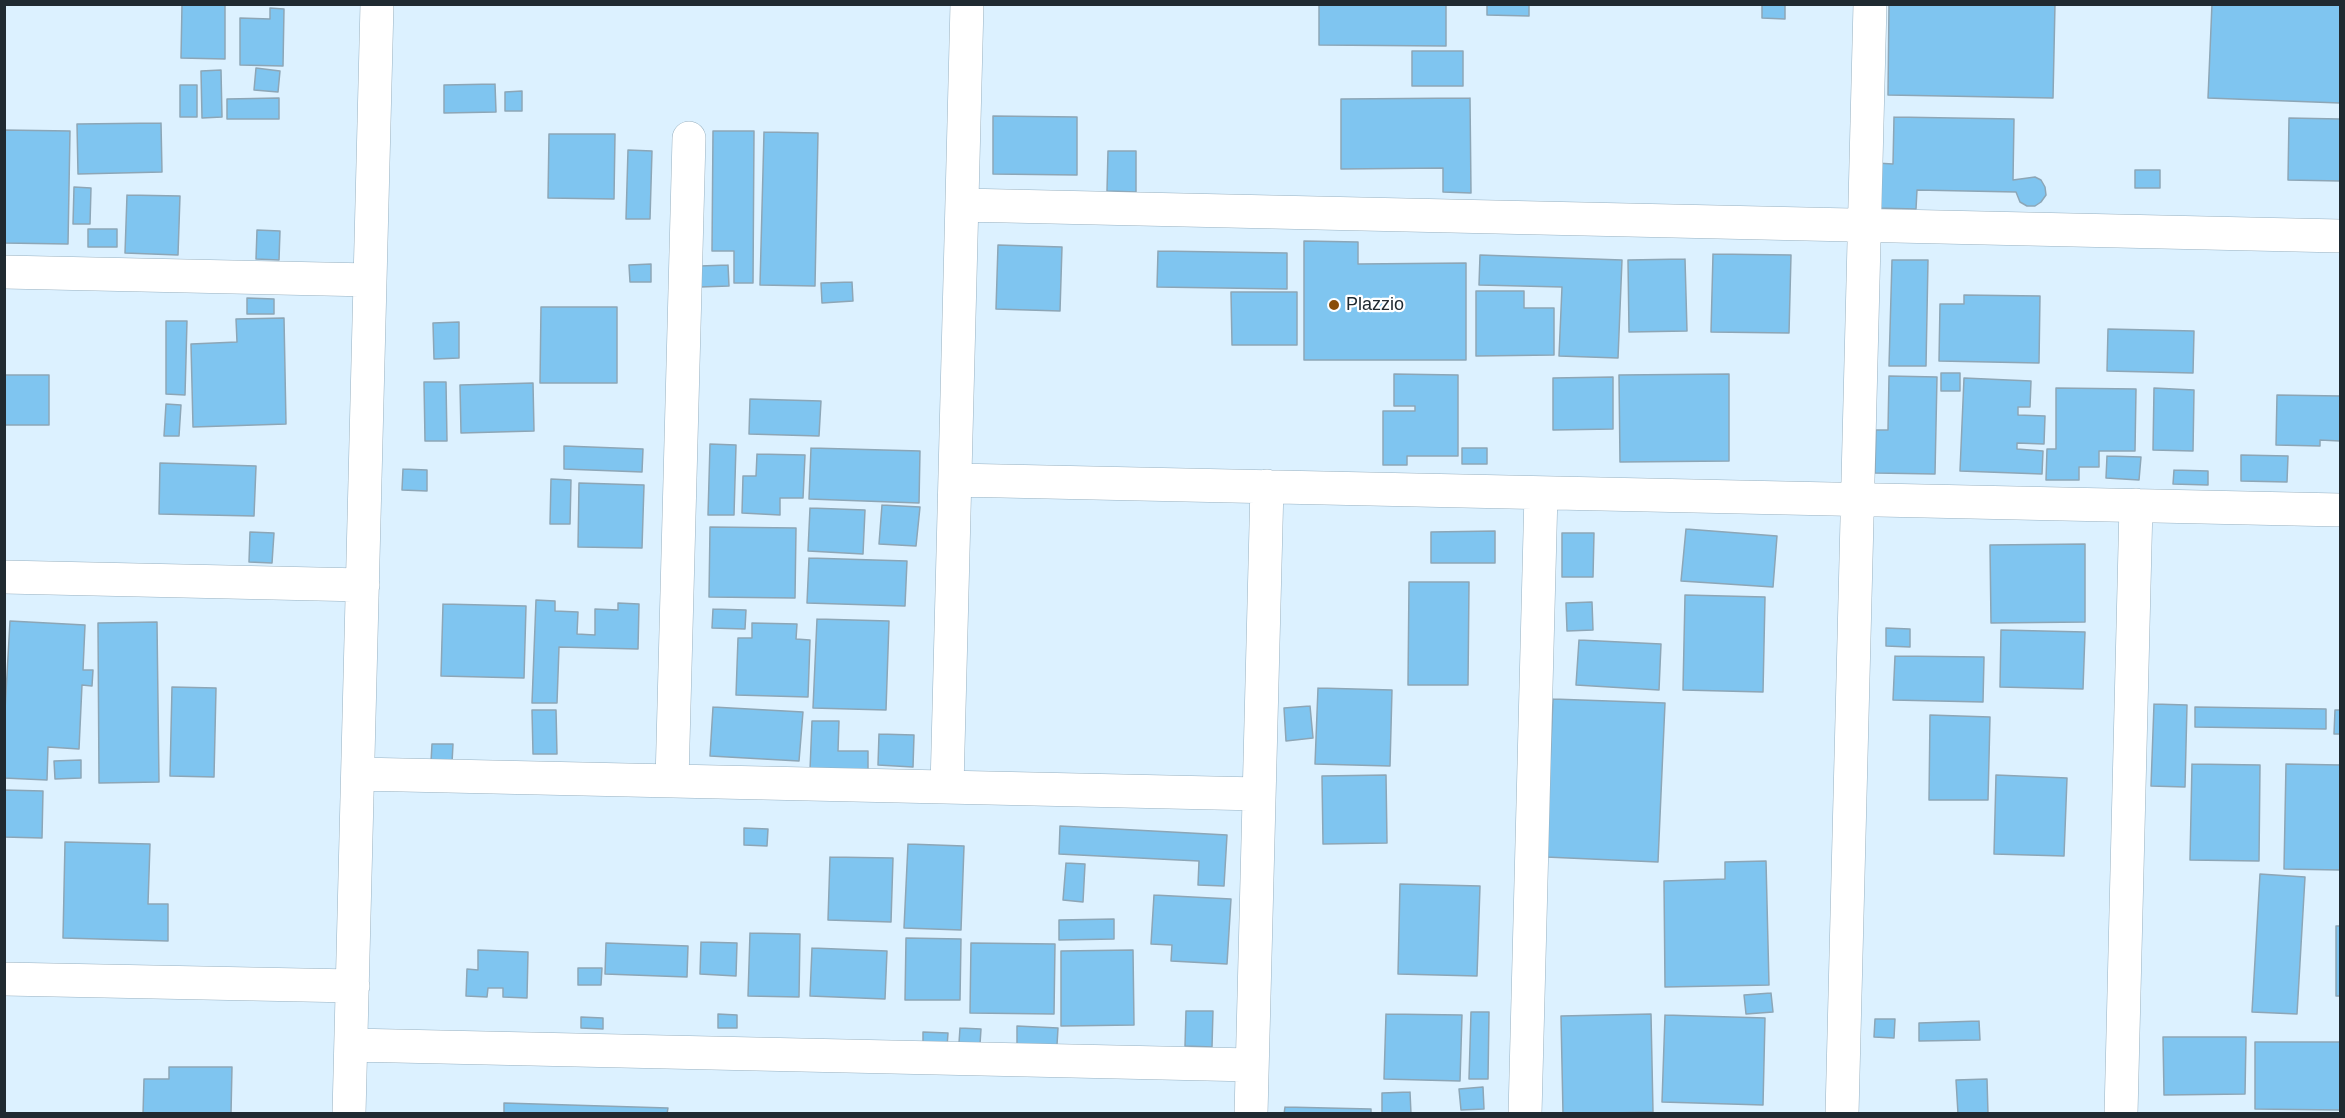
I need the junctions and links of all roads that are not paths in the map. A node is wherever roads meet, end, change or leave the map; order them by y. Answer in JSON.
{"nodes":[{"id":1,"x":377,"y":4,"type":"edge"},
{"id":2,"x":967,"y":4,"type":"edge"},
{"id":3,"x":1870,"y":4,"type":"edge"},
{"id":4,"x":689,"y":138,"type":"dead end"},
{"id":5,"x":962,"y":205,"type":"junction"},
{"id":6,"x":1864,"y":225,"type":"junction"},
{"id":7,"x":2340,"y":236,"type":"edge"},
{"id":8,"x":4,"y":272,"type":"edge"},
{"id":9,"x":370,"y":280,"type":"junction"},
{"id":10,"x":955,"y":480,"type":"junction"},
{"id":11,"x":1267,"y":486,"type":"junction"},
{"id":12,"x":1541,"y":493,"type":"junction"},
{"id":13,"x":1857,"y":500,"type":"junction"},
{"id":14,"x":2136,"y":506,"type":"junction"},
{"id":15,"x":2340,"y":510,"type":"edge"},
{"id":16,"x":4,"y":577,"type":"edge"},
{"id":17,"x":363,"y":585,"type":"junction"},
{"id":18,"x":358,"y":774,"type":"junction"},
{"id":19,"x":672,"y":781,"type":"junction"},
{"id":20,"x":947,"y":787,"type":"junction"},
{"id":21,"x":1259,"y":794,"type":"junction"},
{"id":22,"x":4,"y":979,"type":"edge"},
{"id":23,"x":352,"y":986,"type":"junction"},
{"id":24,"x":351,"y":1045,"type":"junction"},
{"id":25,"x":1252,"y":1065,"type":"junction"},
{"id":26,"x":349,"y":1113,"type":"edge"},
{"id":27,"x":1251,"y":1113,"type":"edge"},
{"id":28,"x":1525,"y":1113,"type":"edge"},
{"id":29,"x":1842,"y":1113,"type":"edge"},
{"id":30,"x":2121,"y":1113,"type":"edge"}],
"edges":[{"from":1,"to":9,"type":"street"},
{"from":2,"to":5,"type":"street"},
{"from":3,"to":6,"type":"street"},
{"from":4,"to":19,"type":"street"},
{"from":5,"to":6,"type":"street"},
{"from":5,"to":10,"type":"street"},
{"from":6,"to":7,"type":"street"},
{"from":6,"to":13,"type":"street"},
{"from":8,"to":9,"type":"street"},
{"from":9,"to":17,"type":"street"},
{"from":10,"to":11,"type":"street"},
{"from":10,"to":20,"type":"street"},
{"from":11,"to":12,"type":"street"},
{"from":11,"to":21,"type":"street"},
{"from":12,"to":13,"type":"street"},
{"from":12,"to":28,"type":"street"},
{"from":13,"to":14,"type":"street"},
{"from":13,"to":29,"type":"street"},
{"from":14,"to":15,"type":"street"},
{"from":14,"to":30,"type":"street"},
{"from":16,"to":17,"type":"street"},
{"from":17,"to":18,"type":"street"},
{"from":18,"to":19,"type":"street"},
{"from":18,"to":23,"type":"street"},
{"from":19,"to":20,"type":"street"},
{"from":20,"to":21,"type":"street"},
{"from":21,"to":25,"type":"street"},
{"from":22,"to":23,"type":"street"},
{"from":23,"to":24,"type":"street"},
{"from":24,"to":25,"type":"street"},
{"from":24,"to":26,"type":"street"},
{"from":25,"to":27,"type":"street"}]}
